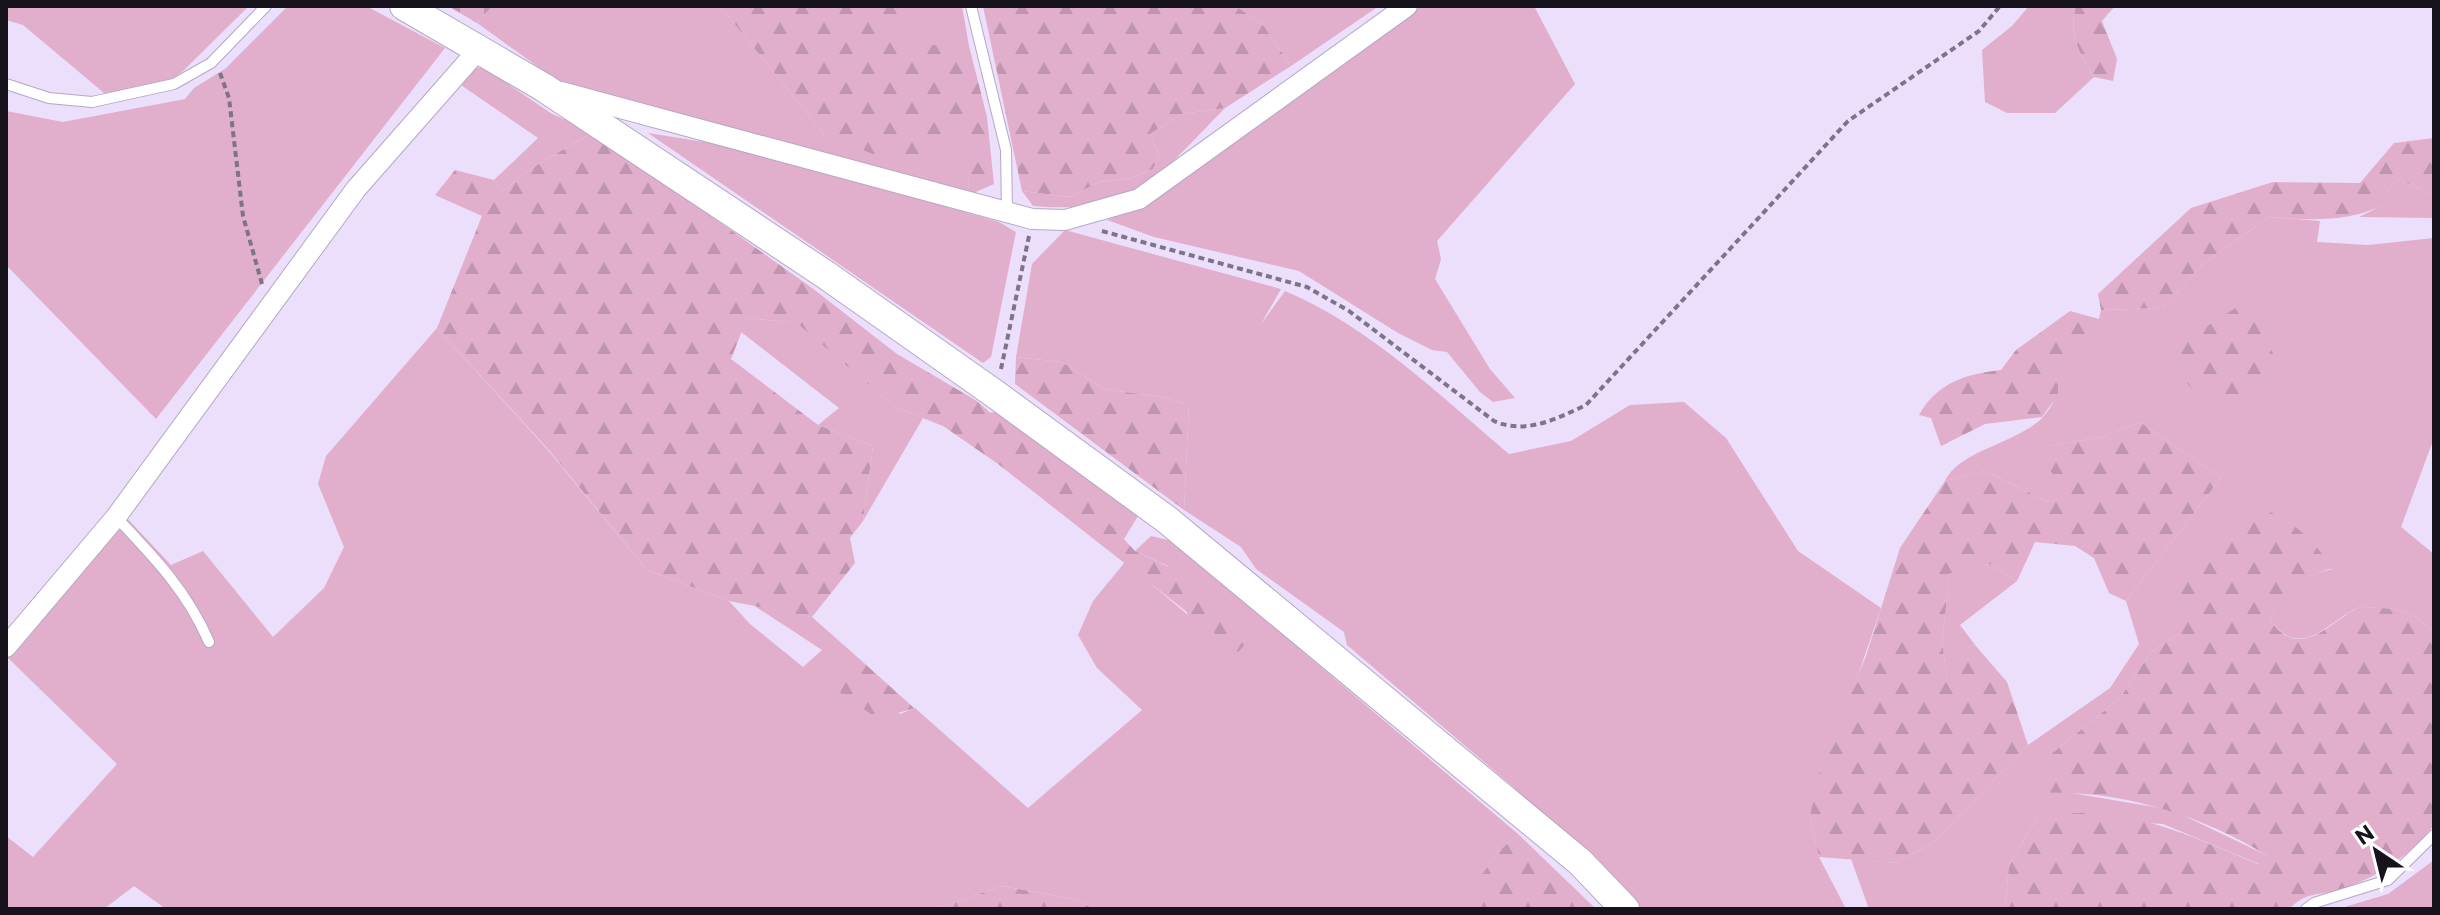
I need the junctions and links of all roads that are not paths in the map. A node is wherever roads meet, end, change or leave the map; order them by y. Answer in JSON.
{"nodes":[{"id":1,"x":266,"y":6,"type":"edge"},
{"id":2,"x":404,"y":6,"type":"edge"},
{"id":3,"x":971,"y":6,"type":"edge"},
{"id":4,"x":1407,"y":6,"type":"edge"},
{"id":5,"x":472,"y":45,"type":"junction"},
{"id":6,"x":6,"y":84,"type":"edge"},
{"id":7,"x":543,"y":87,"type":"junction"},
{"id":8,"x":1007,"y":211,"type":"junction"},
{"id":9,"x":116,"y":517,"type":"junction"},
{"id":10,"x":209,"y":642,"type":"dead end"},
{"id":11,"x":6,"y":647,"type":"edge"},
{"id":12,"x":2434,"y":835,"type":"edge"},
{"id":13,"x":1625,"y":909,"type":"edge"},
{"id":14,"x":2306,"y":909,"type":"edge"}],
"edges":[{"from":1,"to":6,"type":"lane"},
{"from":2,"to":5,"type":"main road"},
{"from":3,"to":8,"type":"lane"},
{"from":4,"to":8,"type":"street"},
{"from":5,"to":7,"type":"main road"},
{"from":5,"to":9,"type":"street"},
{"from":7,"to":8,"type":"street"},
{"from":7,"to":13,"type":"main road"},
{"from":9,"to":10,"type":"lane"},
{"from":9,"to":11,"type":"street"},
{"from":12,"to":14,"type":"lane"}]}
